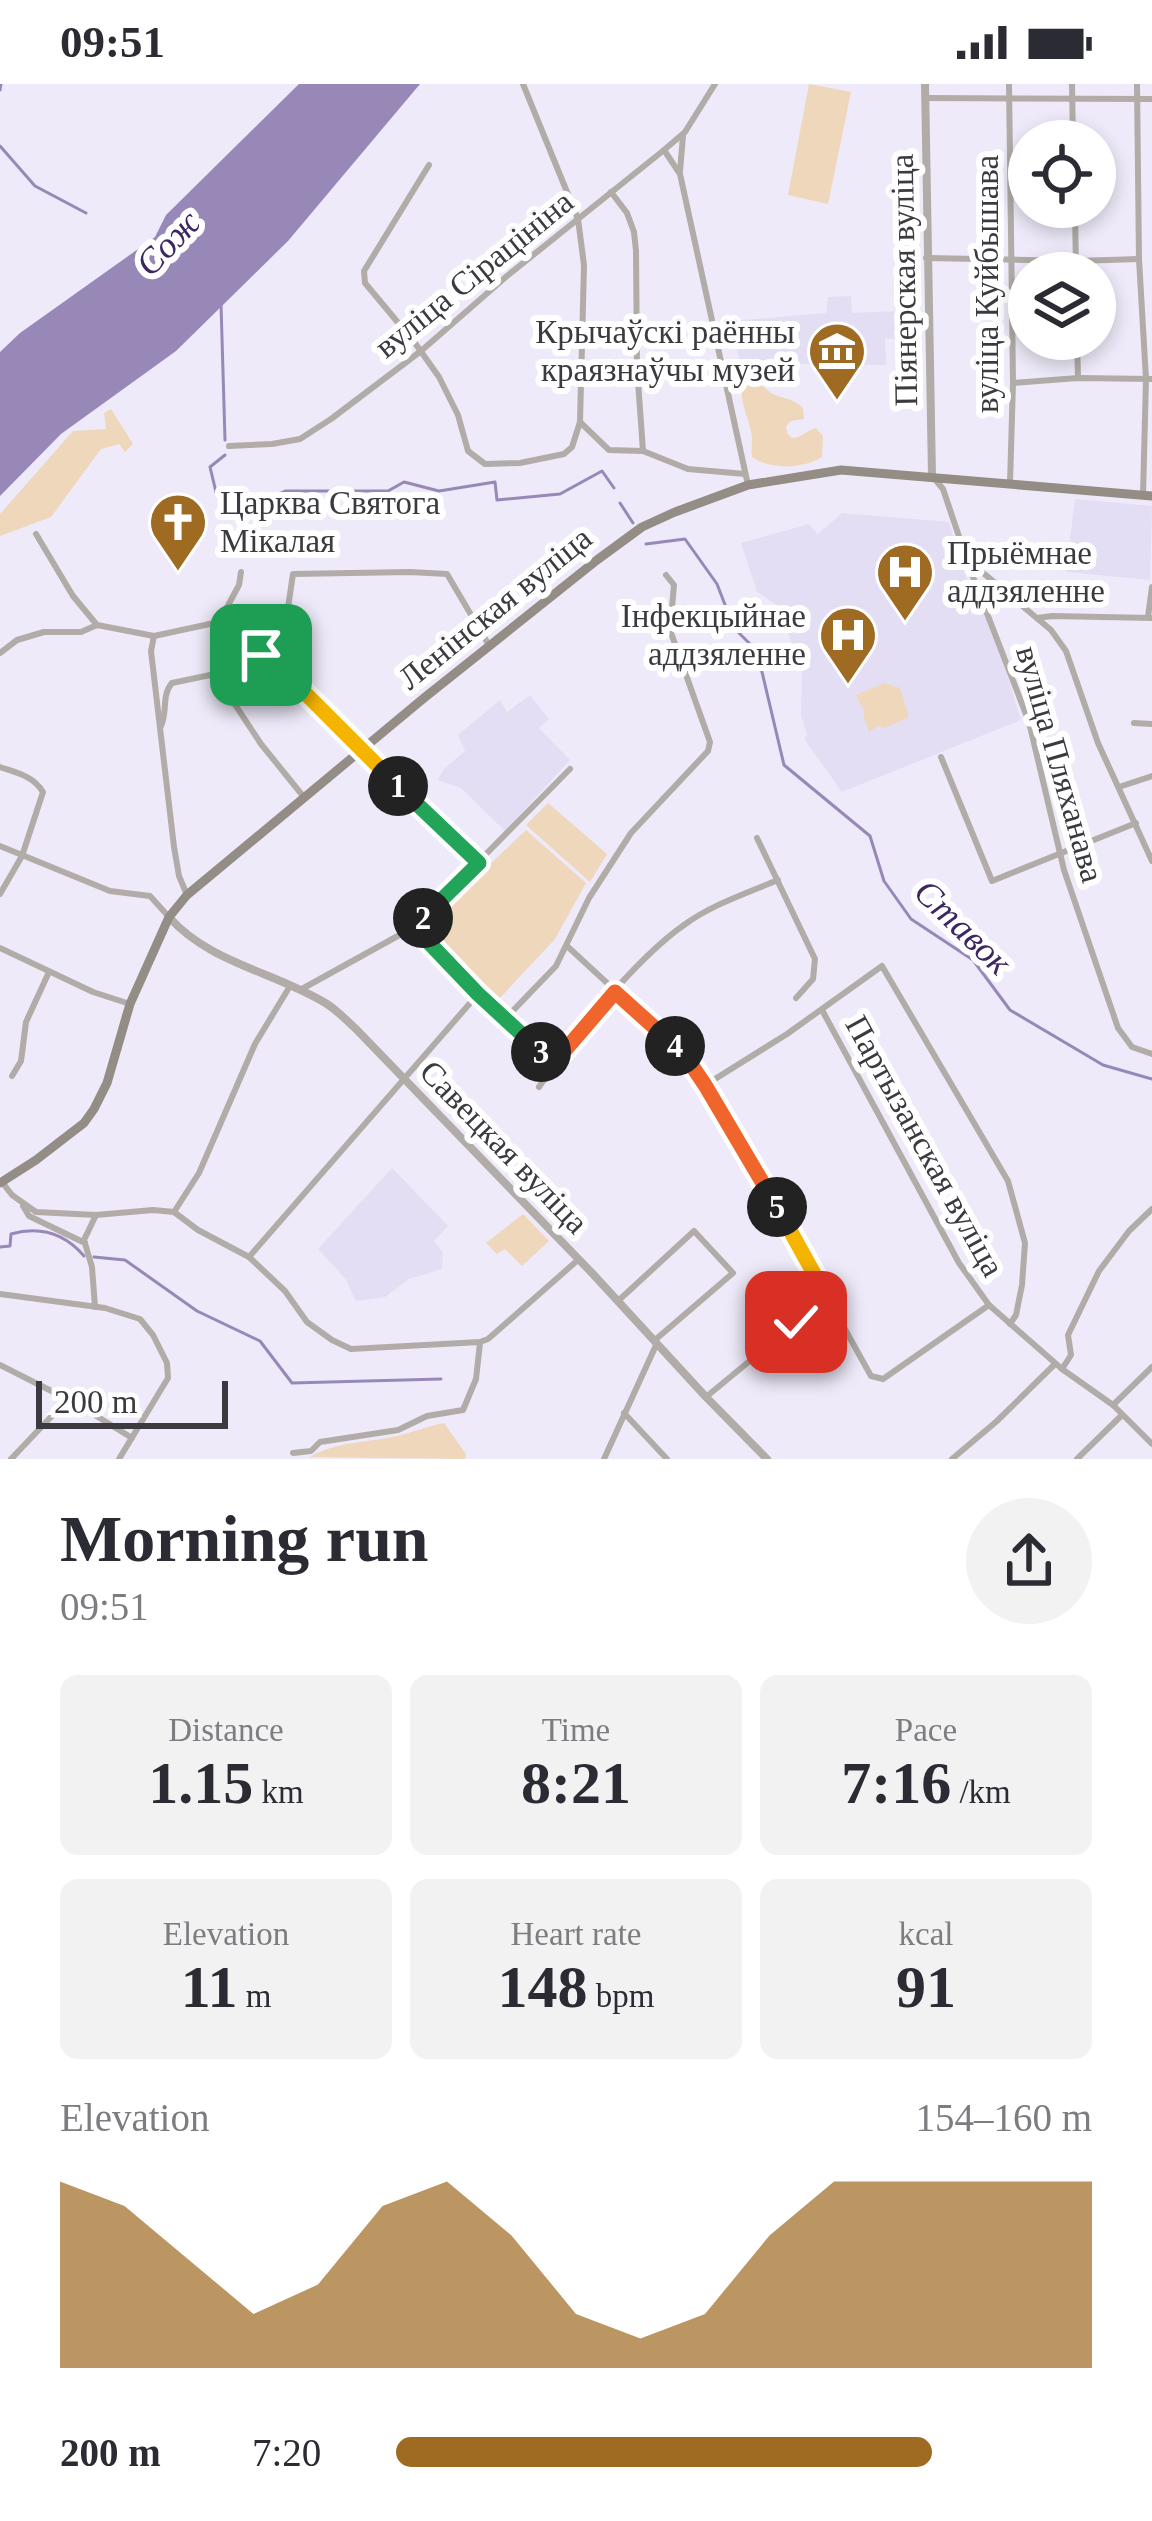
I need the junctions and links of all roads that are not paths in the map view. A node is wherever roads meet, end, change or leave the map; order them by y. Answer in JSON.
{"nodes":[{"id":1,"x":523,"y":84,"type":"edge"},
{"id":2,"x":715,"y":84,"type":"edge"},
{"id":3,"x":925,"y":84,"type":"edge"},
{"id":4,"x":1009,"y":84,"type":"edge"},
{"id":5,"x":1072,"y":84,"type":"edge"},
{"id":6,"x":1137,"y":84,"type":"edge"},
{"id":7,"x":925,"y":98,"type":"junction"},
{"id":8,"x":1010,"y":99,"type":"junction"},
{"id":9,"x":1138,"y":99,"type":"junction"},
{"id":10,"x":1152,"y":99,"type":"edge"},
{"id":11,"x":1072,"y":101,"type":"junction"},
{"id":12,"x":1072,"y":120,"type":"edge"},
{"id":13,"x":685,"y":132,"type":"junction"},
{"id":14,"x":664,"y":150,"type":"junction"},
{"id":15,"x":429,"y":165,"type":"dead end"},
{"id":16,"x":680,"y":175,"type":"junction"},
{"id":17,"x":611,"y":193,"type":"junction"},
{"id":18,"x":578,"y":219,"type":"junction"},
{"id":19,"x":1012,"y":252,"type":"edge"},
{"id":20,"x":926,"y":258,"type":"junction"},
{"id":21,"x":1008,"y":259,"type":"edge"},
{"id":22,"x":1139,"y":259,"type":"junction"},
{"id":23,"x":1116,"y":260,"type":"edge"},
{"id":24,"x":1142,"y":286,"type":"junction"},
{"id":25,"x":1152,"y":286,"type":"edge"},
{"id":26,"x":421,"y":352,"type":"junction"},
{"id":27,"x":1013,"y":360,"type":"edge"},
{"id":28,"x":1078,"y":360,"type":"edge"},
{"id":29,"x":1078,"y":378,"type":"junction"},
{"id":30,"x":1149,"y":379,"type":"edge"},
{"id":31,"x":1013,"y":383,"type":"junction"},
{"id":32,"x":580,"y":422,"type":"junction"},
{"id":33,"x":230,"y":446,"type":"dead end"},
{"id":34,"x":643,"y":451,"type":"junction"},
{"id":35,"x":932,"y":476,"type":"junction"},
{"id":36,"x":747,"y":479,"type":"junction"},
{"id":37,"x":1010,"y":483,"type":"junction"},
{"id":38,"x":1148,"y":495,"type":"edge"},
{"id":39,"x":36,"y":534,"type":"dead end"},
{"id":40,"x":967,"y":559,"type":"junction"},
{"id":41,"x":242,"y":572,"type":"dead end"},
{"id":42,"x":666,"y":575,"type":"dead end"},
{"id":43,"x":1152,"y":587,"type":"edge"},
{"id":44,"x":1150,"y":617,"type":"edge"},
{"id":45,"x":1037,"y":618,"type":"junction"},
{"id":46,"x":97,"y":625,"type":"junction"},
{"id":47,"x":154,"y":636,"type":"junction"},
{"id":48,"x":490,"y":647,"type":"junction"},
{"id":49,"x":0,"y":653,"type":"edge"},
{"id":50,"x":279,"y":668,"type":"junction"},
{"id":51,"x":215,"y":674,"type":"junction"},
{"id":52,"x":1134,"y":723,"type":"dead end"},
{"id":53,"x":1152,"y":724,"type":"edge"},
{"id":54,"x":161,"y":726,"type":"junction"},
{"id":55,"x":361,"y":751,"type":"junction"},
{"id":56,"x":941,"y":758,"type":"dead end"},
{"id":57,"x":0,"y":767,"type":"edge"},
{"id":58,"x":570,"y":769,"type":"dead end"},
{"id":59,"x":1152,"y":776,"type":"edge"},
{"id":60,"x":1119,"y":787,"type":"junction"},
{"id":61,"x":305,"y":799,"type":"junction"},
{"id":62,"x":1136,"y":823,"type":"junction"},
{"id":63,"x":757,"y":838,"type":"dead end"},
{"id":64,"x":0,"y":846,"type":"edge"},
{"id":65,"x":1060,"y":854,"type":"junction"},
{"id":66,"x":22,"y":856,"type":"junction"},
{"id":67,"x":1152,"y":861,"type":"edge"},
{"id":68,"x":479,"y":863,"type":"junction"},
{"id":69,"x":778,"y":880,"type":"junction"},
{"id":70,"x":0,"y":894,"type":"edge"},
{"id":71,"x":187,"y":895,"type":"junction"},
{"id":72,"x":169,"y":916,"type":"junction"},
{"id":73,"x":414,"y":927,"type":"junction"},
{"id":74,"x":566,"y":946,"type":"junction"},
{"id":75,"x":0,"y":948,"type":"edge"},
{"id":76,"x":49,"y":972,"type":"junction"},
{"id":77,"x":295,"y":987,"type":"junction"},
{"id":78,"x":615,"y":992,"type":"junction"},
{"id":79,"x":478,"y":994,"type":"junction"},
{"id":80,"x":796,"y":998,"type":"dead end"},
{"id":81,"x":130,"y":1004,"type":"junction"},
{"id":82,"x":822,"y":1010,"type":"junction"},
{"id":83,"x":505,"y":1019,"type":"junction"},
{"id":84,"x":1152,"y":1054,"type":"edge"},
{"id":85,"x":554,"y":1063,"type":"junction"},
{"id":86,"x":12,"y":1076,"type":"dead end"},
{"id":87,"x":405,"y":1078,"type":"junction"},
{"id":88,"x":705,"y":1085,"type":"junction"},
{"id":89,"x":539,"y":1087,"type":"dead end"},
{"id":90,"x":1,"y":1183,"type":"edge"},
{"id":91,"x":21,"y":1203,"type":"junction"},
{"id":92,"x":1152,"y":1209,"type":"edge"},
{"id":93,"x":174,"y":1212,"type":"junction"},
{"id":94,"x":96,"y":1215,"type":"junction"},
{"id":95,"x":86,"y":1243,"type":"junction"},
{"id":96,"x":249,"y":1258,"type":"junction"},
{"id":97,"x":579,"y":1259,"type":"junction"},
{"id":98,"x":0,"y":1294,"type":"edge"},
{"id":99,"x":827,"y":1297,"type":"junction"},
{"id":100,"x":618,"y":1301,"type":"junction"},
{"id":101,"x":989,"y":1305,"type":"junction"},
{"id":102,"x":95,"y":1307,"type":"junction"},
{"id":103,"x":1010,"y":1324,"type":"junction"},
{"id":104,"x":656,"y":1341,"type":"junction"},
{"id":105,"x":480,"y":1342,"type":"junction"},
{"id":106,"x":0,"y":1365,"type":"edge"},
{"id":107,"x":1059,"y":1367,"type":"junction"},
{"id":108,"x":1152,"y":1367,"type":"edge"},
{"id":109,"x":706,"y":1397,"type":"junction"},
{"id":110,"x":67,"y":1400,"type":"junction"},
{"id":111,"x":1113,"y":1405,"type":"junction"},
{"id":112,"x":624,"y":1412,"type":"junction"},
{"id":113,"x":1122,"y":1415,"type":"junction"},
{"id":114,"x":132,"y":1438,"type":"junction"},
{"id":115,"x":1152,"y":1444,"type":"edge"},
{"id":116,"x":294,"y":1457,"type":"edge"},
{"id":117,"x":122,"y":1458,"type":"edge"},
{"id":118,"x":11,"y":1459,"type":"edge"},
{"id":119,"x":604,"y":1459,"type":"edge"},
{"id":120,"x":667,"y":1459,"type":"edge"},
{"id":121,"x":767,"y":1459,"type":"edge"},
{"id":122,"x":952,"y":1459,"type":"edge"},
{"id":123,"x":1077,"y":1459,"type":"edge"}],
"edges":[{"from":1,"to":18,"type":"street"},
{"from":2,"to":13,"type":"street","name":"вуліца Сірацініна"},
{"from":3,"to":7,"type":"street","name":"Піянерская вуліца"},
{"from":4,"to":8,"type":"street","name":"вуліца Куйбышава"},
{"from":5,"to":11,"type":"street"},
{"from":6,"to":9,"type":"street"},
{"from":7,"to":8,"type":"street"},
{"from":7,"to":20,"type":"street","name":"Піянерская вуліца"},
{"from":8,"to":11,"type":"street"},
{"from":8,"to":19,"type":"street","name":"вуліца Куйбышава"},
{"from":9,"to":10,"type":"street"},
{"from":9,"to":11,"type":"street"},
{"from":9,"to":22,"type":"street"},
{"from":11,"to":12,"type":"street"},
{"from":13,"to":14,"type":"street","name":"вуліца Сірацініна"},
{"from":13,"to":16,"type":"street"},
{"from":14,"to":16,"type":"street"},
{"from":14,"to":17,"type":"street","name":"вуліца Сірацініна"},
{"from":15,"to":26,"type":"street"},
{"from":16,"to":36,"type":"street"},
{"from":17,"to":18,"type":"street","name":"вуліца Сірацініна"},
{"from":17,"to":34,"type":"street"},
{"from":18,"to":26,"type":"street","name":"вуліца Сірацініна"},
{"from":18,"to":32,"type":"street"},
{"from":20,"to":21,"type":"street"},
{"from":20,"to":35,"type":"street","name":"Піянерская вуліца"},
{"from":22,"to":23,"type":"street"},
{"from":22,"to":24,"type":"street"},
{"from":24,"to":25,"type":"street"},
{"from":24,"to":30,"type":"street"},
{"from":26,"to":32,"type":"street"},
{"from":26,"to":33,"type":"street","name":"вуліца Сірацініна"},
{"from":27,"to":31,"type":"street","name":"вуліца Куйбышава"},
{"from":28,"to":29,"type":"street"},
{"from":29,"to":30,"type":"street"},
{"from":29,"to":31,"type":"street"},
{"from":30,"to":38,"type":"street"},
{"from":31,"to":37,"type":"street","name":"вуліца Куйбышава"},
{"from":32,"to":34,"type":"street"},
{"from":34,"to":36,"type":"street"},
{"from":35,"to":36,"type":"main road","name":"Ленінская вуліца"},
{"from":35,"to":37,"type":"main road","name":"Ленінская вуліца"},
{"from":35,"to":40,"type":"street","name":"вуліца Пляханава"},
{"from":36,"to":48,"type":"main road","name":"Ленінская вуліца"},
{"from":37,"to":38,"type":"main road","name":"Ленінская вуліца"},
{"from":39,"to":46,"type":"street"},
{"from":40,"to":45,"type":"street"},
{"from":40,"to":65,"type":"street","name":"вуліца Пляханава"},
{"from":41,"to":47,"type":"street"},
{"from":42,"to":74,"type":"street"},
{"from":43,"to":44,"type":"street"},
{"from":44,"to":45,"type":"street"},
{"from":45,"to":60,"type":"street"},
{"from":46,"to":47,"type":"street"},
{"from":46,"to":49,"type":"street"},
{"from":47,"to":54,"type":"street"},
{"from":48,"to":50,"type":"street"},
{"from":48,"to":55,"type":"main road","name":"Ленінская вуліца"},
{"from":50,"to":51,"type":"street"},
{"from":50,"to":55,"type":"street"},
{"from":51,"to":54,"type":"street"},
{"from":51,"to":61,"type":"street"},
{"from":52,"to":53,"type":"street"},
{"from":54,"to":71,"type":"street"},
{"from":55,"to":61,"type":"main road","name":"Ленінская вуліца"},
{"from":55,"to":68,"type":"street"},
{"from":56,"to":65,"type":"street"},
{"from":57,"to":66,"type":"street"},
{"from":58,"to":68,"type":"street"},
{"from":59,"to":60,"type":"street"},
{"from":60,"to":62,"type":"street"},
{"from":61,"to":71,"type":"main road","name":"Ленінская вуліца"},
{"from":62,"to":65,"type":"street"},
{"from":62,"to":67,"type":"street"},
{"from":63,"to":69,"type":"street"},
{"from":64,"to":66,"type":"street"},
{"from":65,"to":84,"type":"street","name":"вуліца Пляханава"},
{"from":66,"to":70,"type":"street"},
{"from":66,"to":72,"type":"street"},
{"from":68,"to":73,"type":"street"},
{"from":69,"to":78,"type":"street"},
{"from":69,"to":80,"type":"street"},
{"from":71,"to":72,"type":"main road","name":"Ленінская вуліца"},
{"from":72,"to":77,"type":"street","name":"Савецкая вуліца"},
{"from":72,"to":81,"type":"main road","name":"Ленінская вуліца"},
{"from":73,"to":77,"type":"street"},
{"from":73,"to":79,"type":"street"},
{"from":74,"to":78,"type":"street"},
{"from":74,"to":83,"type":"street"},
{"from":75,"to":76,"type":"street"},
{"from":76,"to":81,"type":"street"},
{"from":76,"to":86,"type":"street"},
{"from":77,"to":87,"type":"street","name":"Савецкая вуліца"},
{"from":77,"to":93,"type":"street"},
{"from":78,"to":85,"type":"street"},
{"from":78,"to":88,"type":"street"},
{"from":79,"to":83,"type":"street"},
{"from":79,"to":87,"type":"street"},
{"from":81,"to":90,"type":"main road","name":"Ленінская вуліца"},
{"from":82,"to":88,"type":"street"},
{"from":82,"to":101,"type":"street","name":"Партызанская вуліца"},
{"from":82,"to":103,"type":"street"},
{"from":83,"to":85,"type":"street"},
{"from":85,"to":89,"type":"street"},
{"from":87,"to":96,"type":"street"},
{"from":87,"to":97,"type":"street","name":"Савецкая вуліца"},
{"from":88,"to":99,"type":"street"},
{"from":90,"to":91,"type":"street"},
{"from":91,"to":94,"type":"street"},
{"from":91,"to":95,"type":"street"},
{"from":92,"to":107,"type":"street"},
{"from":93,"to":94,"type":"street"},
{"from":93,"to":96,"type":"street"},
{"from":94,"to":95,"type":"street"},
{"from":95,"to":102,"type":"street"},
{"from":96,"to":105,"type":"street"},
{"from":97,"to":100,"type":"street","name":"Савецкая вуліца"},
{"from":97,"to":105,"type":"street"},
{"from":98,"to":102,"type":"street"},
{"from":99,"to":101,"type":"street"},
{"from":99,"to":109,"type":"street"},
{"from":100,"to":104,"type":"street","name":"Савецкая вуліца"},
{"from":100,"to":104,"type":"street"},
{"from":101,"to":103,"type":"street","name":"Партызанская вуліца"},
{"from":102,"to":114,"type":"street"},
{"from":103,"to":107,"type":"street","name":"Партызанская вуліца"},
{"from":104,"to":109,"type":"street","name":"Савецкая вуліца"},
{"from":104,"to":112,"type":"street"},
{"from":105,"to":116,"type":"street"},
{"from":106,"to":110,"type":"street"},
{"from":107,"to":111,"type":"street","name":"Партызанская вуліца"},
{"from":107,"to":122,"type":"street"},
{"from":108,"to":111,"type":"street"},
{"from":109,"to":121,"type":"street","name":"Савецкая вуліца"},
{"from":110,"to":114,"type":"street"},
{"from":110,"to":118,"type":"street"},
{"from":111,"to":113,"type":"street","name":"Партызанская вуліца"},
{"from":112,"to":119,"type":"street"},
{"from":112,"to":120,"type":"street"},
{"from":113,"to":115,"type":"street","name":"Партызанская вуліца"},
{"from":113,"to":123,"type":"street"},
{"from":114,"to":117,"type":"street"}]}
